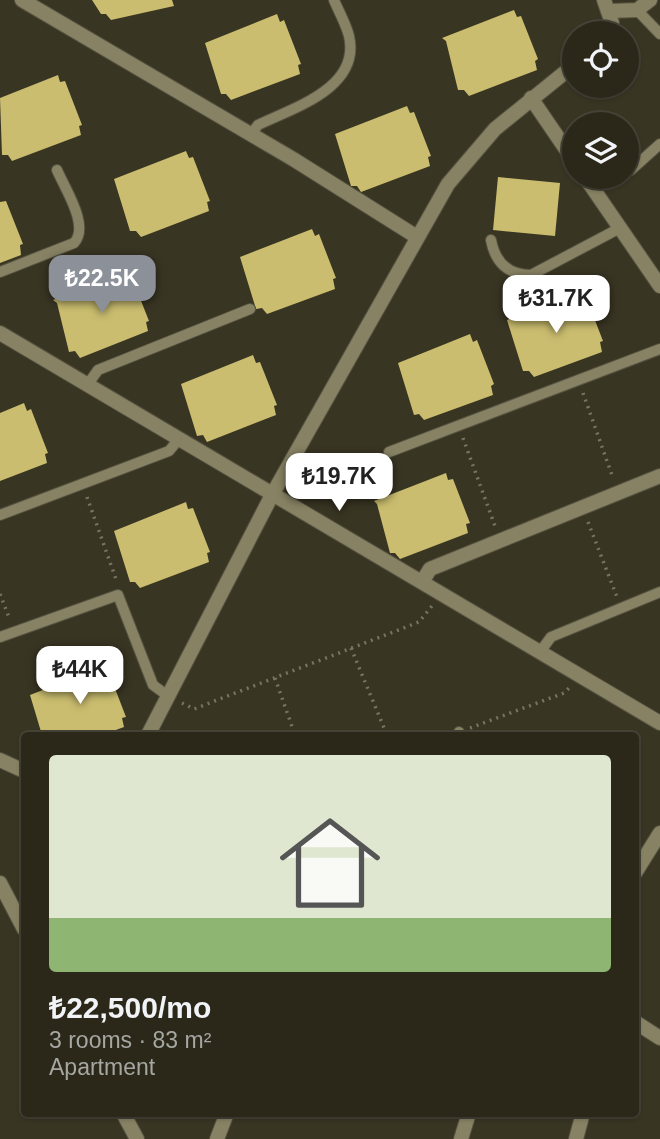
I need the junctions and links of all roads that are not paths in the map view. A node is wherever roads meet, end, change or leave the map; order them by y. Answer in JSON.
{"nodes":[{"id":1,"x":22,"y":0,"type":"edge"},
{"id":2,"x":334,"y":0,"type":"edge"},
{"id":3,"x":650,"y":0,"type":"edge"},
{"id":4,"x":607,"y":6,"type":"edge"},
{"id":5,"x":637,"y":10,"type":"junction"},
{"id":6,"x":660,"y":34,"type":"edge"},
{"id":7,"x":562,"y":74,"type":"edge"},
{"id":8,"x":531,"y":98,"type":"junction"},
{"id":9,"x":251,"y":134,"type":"junction"},
{"id":10,"x":562,"y":143,"type":"edge"},
{"id":11,"x":660,"y":144,"type":"edge"},
{"id":12,"x":639,"y":163,"type":"edge"},
{"id":13,"x":57,"y":170,"type":"dead end"},
{"id":14,"x":593,"y":189,"type":"edge"},
{"id":15,"x":620,"y":228,"type":"junction"},
{"id":16,"x":416,"y":237,"type":"junction"},
{"id":17,"x":491,"y":240,"type":"dead end"},
{"id":18,"x":0,"y":272,"type":"edge"},
{"id":19,"x":660,"y":286,"type":"edge"},
{"id":20,"x":250,"y":309,"type":"dead end"},
{"id":21,"x":0,"y":333,"type":"edge"},
{"id":22,"x":660,"y":349,"type":"edge"},
{"id":23,"x":88,"y":384,"type":"junction"},
{"id":24,"x":179,"y":439,"type":"junction"},
{"id":25,"x":389,"y":452,"type":"dead end"},
{"id":26,"x":660,"y":476,"type":"edge"},
{"id":27,"x":272,"y":495,"type":"junction"},
{"id":28,"x":0,"y":515,"type":"edge"},
{"id":29,"x":422,"y":582,"type":"junction"},
{"id":30,"x":660,"y":592,"type":"edge"},
{"id":31,"x":0,"y":637,"type":"edge"},
{"id":32,"x":540,"y":652,"type":"junction"},
{"id":33,"x":168,"y":696,"type":"junction"},
{"id":34,"x":660,"y":723,"type":"edge"},
{"id":35,"x":150,"y":732,"type":"edge"},
{"id":36,"x":0,"y":760,"type":"edge"},
{"id":37,"x":21,"y":770,"type":"edge"},
{"id":38,"x":660,"y":835,"type":"edge"},
{"id":39,"x":639,"y":867,"type":"edge"},
{"id":40,"x":0,"y":883,"type":"edge"},
{"id":41,"x":21,"y":923,"type":"edge"},
{"id":42,"x":639,"y":1025,"type":"edge"},
{"id":43,"x":660,"y":1038,"type":"edge"},
{"id":44,"x":126,"y":1117,"type":"edge"},
{"id":45,"x":225,"y":1117,"type":"edge"},
{"id":46,"x":468,"y":1117,"type":"edge"},
{"id":47,"x":582,"y":1117,"type":"edge"},
{"id":48,"x":137,"y":1139,"type":"edge"},
{"id":49,"x":217,"y":1139,"type":"edge"},
{"id":50,"x":461,"y":1139,"type":"edge"},
{"id":51,"x":576,"y":1139,"type":"edge"}],
"edges":[{"from":1,"to":9,"type":"street"},
{"from":2,"to":9,"type":"lane"},
{"from":3,"to":5,"type":"street"},
{"from":4,"to":5,"type":"street"},
{"from":5,"to":6,"type":"lane"},
{"from":7,"to":8,"type":"street"},
{"from":8,"to":10,"type":"street"},
{"from":8,"to":16,"type":"street"},
{"from":9,"to":16,"type":"street"},
{"from":11,"to":12,"type":"lane"},
{"from":13,"to":18,"type":"lane"},
{"from":14,"to":15,"type":"street"},
{"from":15,"to":17,"type":"lane"},
{"from":15,"to":19,"type":"street"},
{"from":16,"to":27,"type":"street"},
{"from":20,"to":23,"type":"lane"},
{"from":21,"to":23,"type":"street"},
{"from":22,"to":25,"type":"lane"},
{"from":23,"to":24,"type":"street"},
{"from":24,"to":27,"type":"street"},
{"from":24,"to":28,"type":"lane"},
{"from":26,"to":29,"type":"street"},
{"from":27,"to":29,"type":"street"},
{"from":27,"to":33,"type":"street"},
{"from":29,"to":32,"type":"street"},
{"from":30,"to":32,"type":"lane"},
{"from":31,"to":33,"type":"lane"},
{"from":32,"to":34,"type":"street"},
{"from":33,"to":35,"type":"street"},
{"from":36,"to":37,"type":"street"},
{"from":38,"to":39,"type":"street"},
{"from":40,"to":41,"type":"street"},
{"from":42,"to":43,"type":"street"},
{"from":44,"to":48,"type":"street"},
{"from":45,"to":49,"type":"street"},
{"from":46,"to":50,"type":"street"},
{"from":47,"to":51,"type":"street"}]}
